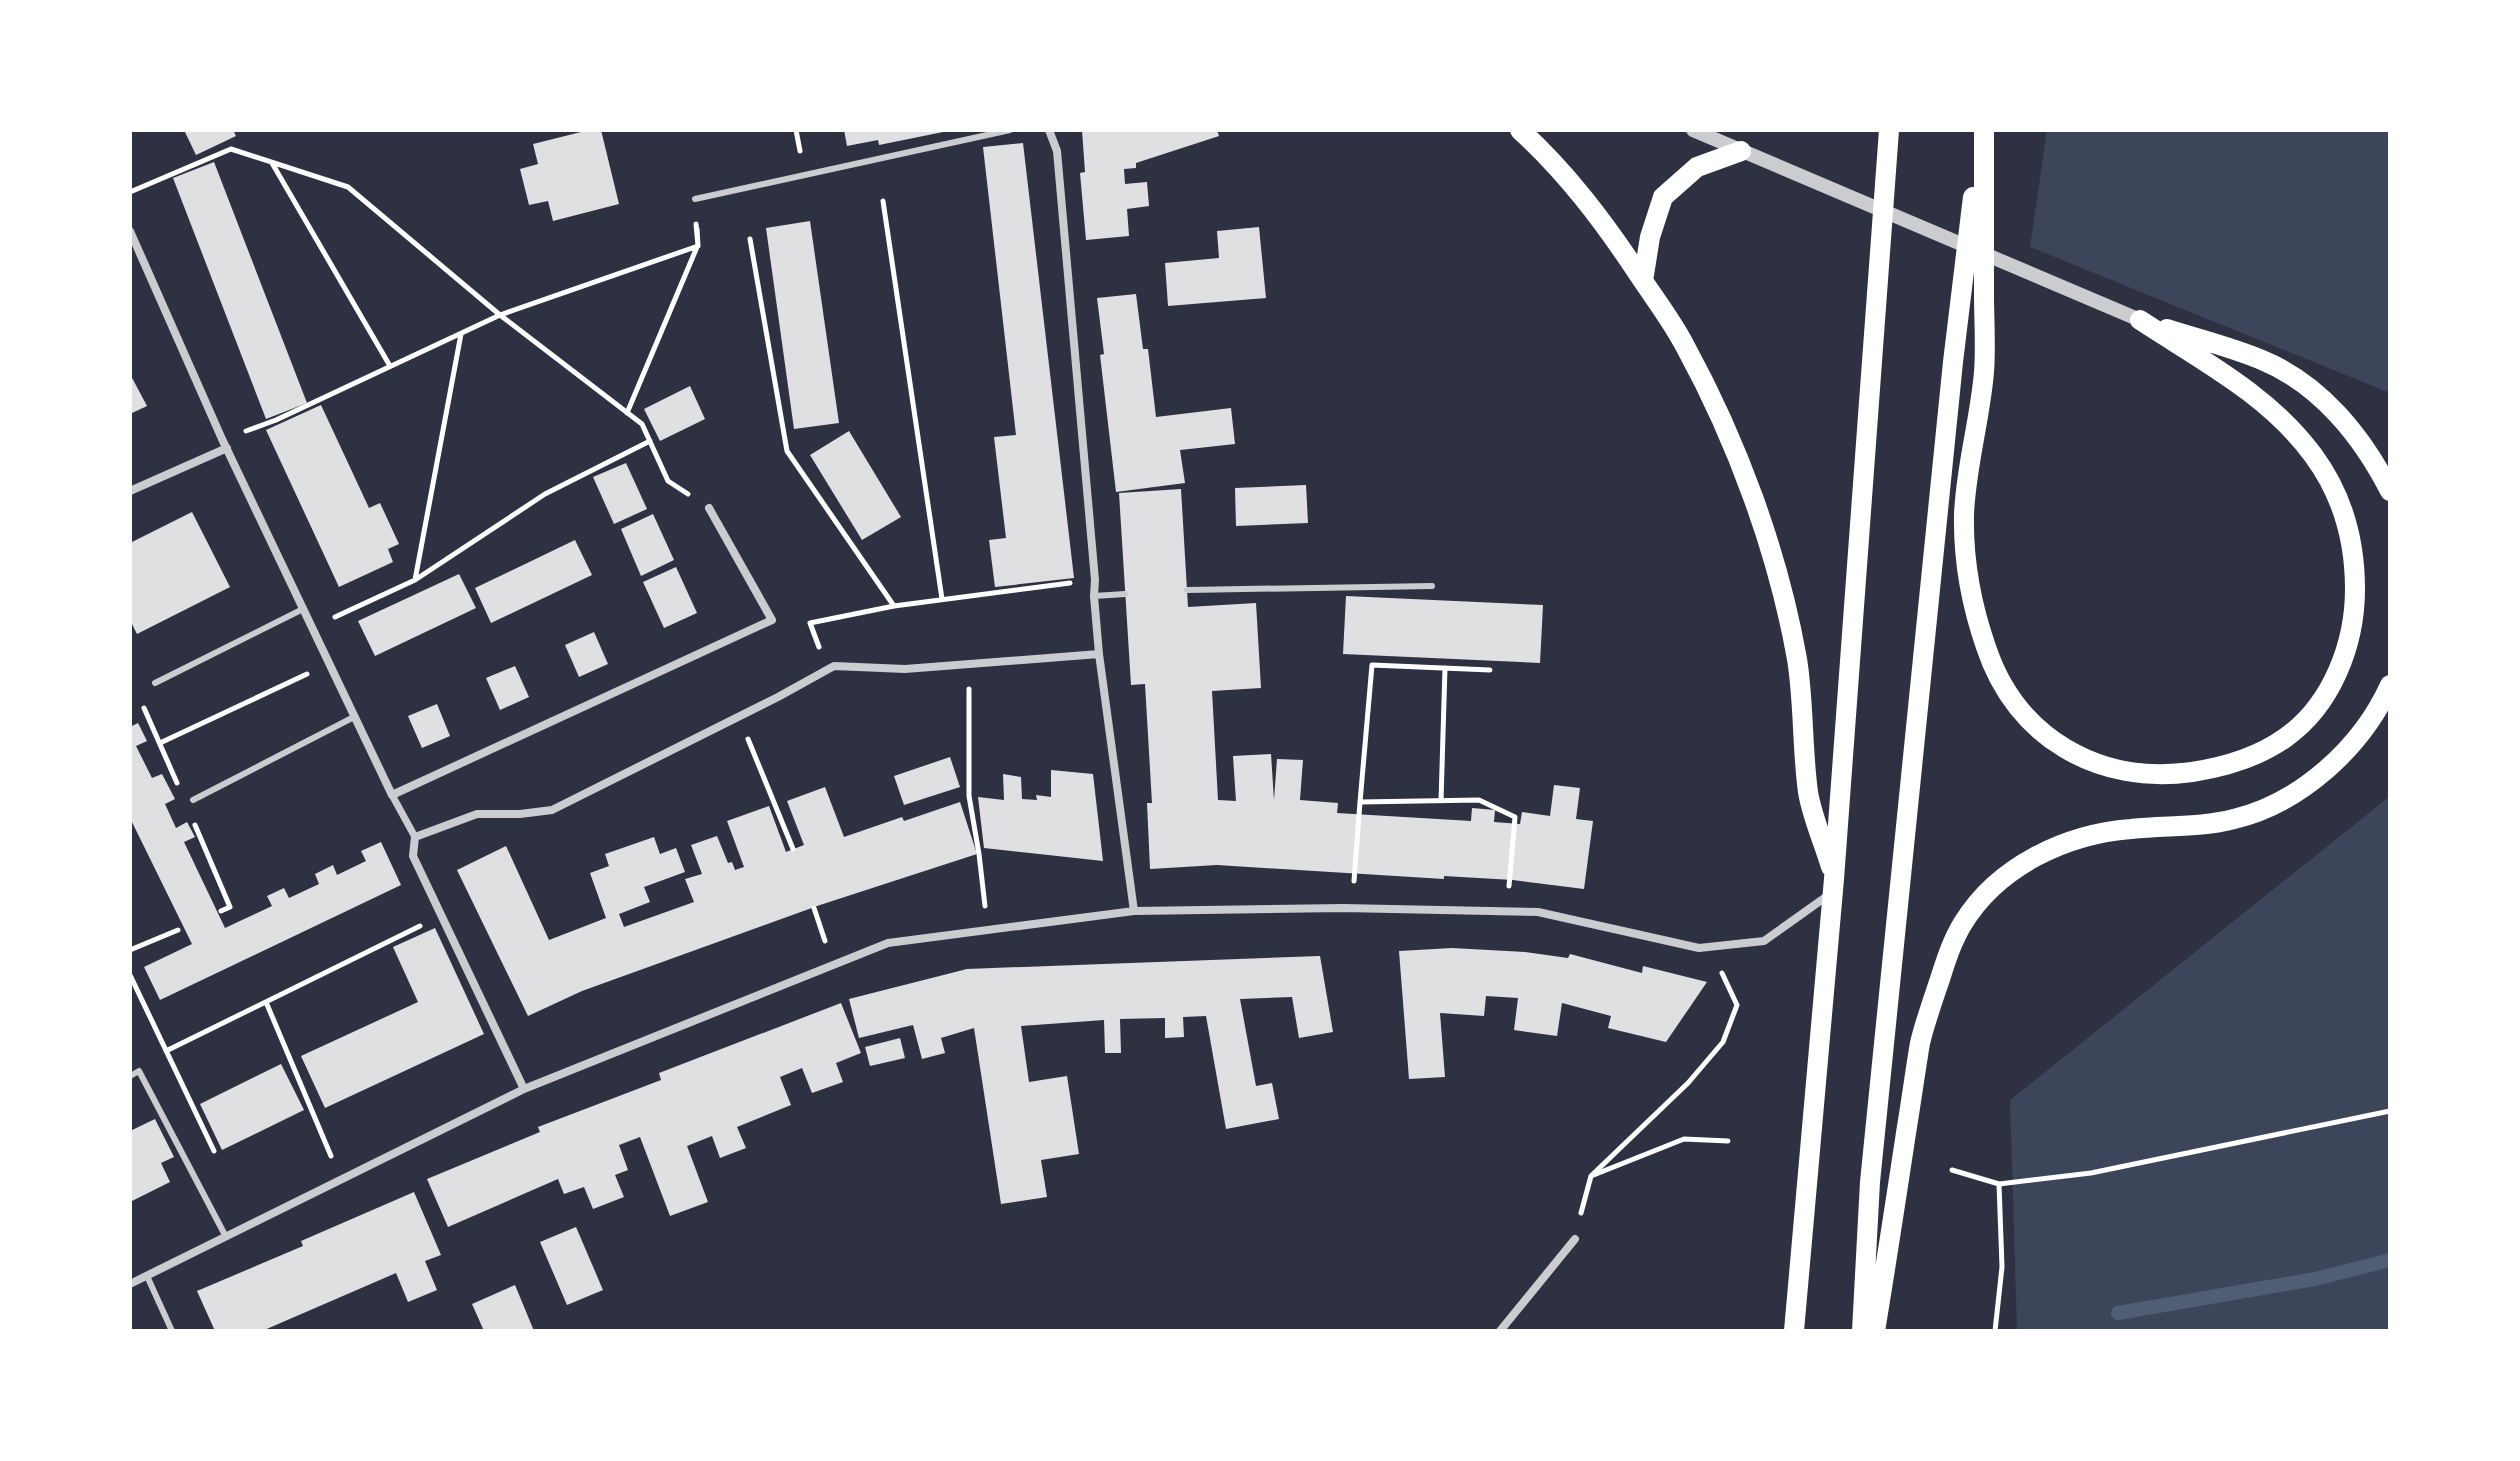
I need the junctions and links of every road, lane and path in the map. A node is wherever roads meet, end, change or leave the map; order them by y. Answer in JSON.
{"nodes":[{"id":1,"x":1010,"y":130,"type":"edge"},
{"id":2,"x":1049,"y":130,"type":"edge"},
{"id":3,"x":1520,"y":130,"type":"edge"},
{"id":4,"x":1693,"y":130,"type":"edge"},
{"id":5,"x":1889,"y":130,"type":"edge"},
{"id":6,"x":1983,"y":130,"type":"edge"},
{"id":7,"x":1741,"y":151,"type":"junction"},
{"id":8,"x":272,"y":162,"type":"junction"},
{"id":9,"x":130,"y":192,"type":"edge"},
{"id":10,"x":695,"y":199,"type":"dead end"},
{"id":11,"x":883,"y":201,"type":"dead end"},
{"id":12,"x":130,"y":231,"type":"edge"},
{"id":13,"x":750,"y":239,"type":"dead end"},
{"id":14,"x":1643,"y":281,"type":"junction"},
{"id":15,"x":500,"y":315,"type":"junction"},
{"id":16,"x":2140,"y":320,"type":"junction"},
{"id":17,"x":461,"y":333,"type":"junction"},
{"id":18,"x":390,"y":366,"type":"junction"},
{"id":19,"x":627,"y":413,"type":"junction"},
{"id":20,"x":650,"y":441,"type":"junction"},
{"id":21,"x":224,"y":443,"type":"junction"},
{"id":22,"x":130,"y":491,"type":"edge"},
{"id":23,"x":2390,"y":491,"type":"edge"},
{"id":24,"x":709,"y":508,"type":"joint"},
{"id":25,"x":415,"y":580,"type":"junction"},
{"id":26,"x":1095,"y":580,"type":"junction"},
{"id":27,"x":1432,"y":586,"type":"dead end"},
{"id":28,"x":1187,"y":590,"type":"dead end"},
{"id":29,"x":1125,"y":594,"type":"dead end"},
{"id":30,"x":1094,"y":596,"type":"junction"},
{"id":31,"x":942,"y":599,"type":"junction"},
{"id":32,"x":894,"y":606,"type":"junction"},
{"id":33,"x":303,"y":609,"type":"junction"},
{"id":34,"x":312,"y":627,"type":"junction"},
{"id":35,"x":1099,"y":654,"type":"junction"},
{"id":36,"x":329,"y":663,"type":"junction"},
{"id":37,"x":969,"y":664,"type":"junction"},
{"id":38,"x":828,"y":668,"type":"junction"},
{"id":39,"x":1445,"y":668,"type":"junction"},
{"id":40,"x":1490,"y":670,"type":"dead end"},
{"id":41,"x":155,"y":683,"type":"dead end"},
{"id":42,"x":2390,"y":685,"type":"edge"},
{"id":43,"x":739,"y":716,"type":"junction"},
{"id":44,"x":354,"y":717,"type":"junction"},
{"id":45,"x":160,"y":743,"type":"dead end"},
{"id":46,"x":392,"y":795,"type":"junction"},
{"id":47,"x":193,"y":800,"type":"dead end"},
{"id":48,"x":1441,"y":801,"type":"junction"},
{"id":49,"x":1360,"y":802,"type":"junction"},
{"id":50,"x":415,"y":837,"type":"junction"},
{"id":51,"x":793,"y":849,"type":"dead end"},
{"id":52,"x":1354,"y":882,"type":"dead end"},
{"id":53,"x":1834,"y":885,"type":"junction"},
{"id":54,"x":1509,"y":887,"type":"dead end"},
{"id":55,"x":1134,"y":911,"type":"junction"},
{"id":56,"x":442,"y":915,"type":"junction"},
{"id":57,"x":178,"y":930,"type":"dead end"},
{"id":58,"x":988,"y":931,"type":"junction"},
{"id":59,"x":1699,"y":948,"type":"junction"},
{"id":60,"x":130,"y":950,"type":"edge"},
{"id":61,"x":130,"y":975,"type":"edge"},
{"id":62,"x":266,"y":1002,"type":"junction"},
{"id":63,"x":166,"y":1051,"type":"junction"},
{"id":64,"x":130,"y":1076,"type":"edge"},
{"id":65,"x":524,"y":1089,"type":"junction"},
{"id":66,"x":2390,"y":1111,"type":"edge"},
{"id":67,"x":1728,"y":1141,"type":"dead end"},
{"id":68,"x":218,"y":1158,"type":"dead end"},
{"id":69,"x":1952,"y":1170,"type":"dead end"},
{"id":70,"x":1591,"y":1176,"type":"junction"},
{"id":71,"x":341,"y":1180,"type":"junction"},
{"id":72,"x":1999,"y":1184,"type":"junction"},
{"id":73,"x":226,"y":1237,"type":"junction"},
{"id":74,"x":1575,"y":1239,"type":"joint"},
{"id":75,"x":147,"y":1276,"type":"junction"},
{"id":76,"x":130,"y":1284,"type":"edge"},
{"id":77,"x":172,"y":1331,"type":"edge"},
{"id":78,"x":1500,"y":1331,"type":"edge"},
{"id":79,"x":1794,"y":1331,"type":"edge"},
{"id":80,"x":1862,"y":1331,"type":"edge"},
{"id":81,"x":1875,"y":1331,"type":"edge"},
{"id":82,"x":1995,"y":1331,"type":"edge"}],
"edges":[{"from":1,"to":10,"type":"lane"},
{"from":2,"to":26,"type":"street"},
{"from":3,"to":14,"type":"main road"},
{"from":4,"to":7,"type":"street"},
{"from":5,"to":53,"type":"main road"},
{"from":6,"to":16,"type":"main road"},
{"from":6,"to":80,"type":"main road"},
{"from":7,"to":14,"type":"main road"},
{"from":7,"to":16,"type":"street"},
{"from":8,"to":9,"type":"path"},
{"from":8,"to":15,"type":"path"},
{"from":8,"to":18,"type":"path"},
{"from":11,"to":31,"type":"path"},
{"from":12,"to":21,"type":"street"},
{"from":13,"to":32,"type":"path"},
{"from":14,"to":53,"type":"main road"},
{"from":15,"to":17,"type":"path"},
{"from":15,"to":19,"type":"path"},
{"from":15,"to":19,"type":"path"},
{"from":16,"to":23,"type":"main road"},
{"from":17,"to":18,"type":"path"},
{"from":17,"to":25,"type":"path"},
{"from":18,"to":21,"type":"path"},
{"from":19,"to":20,"type":"path"},
{"from":20,"to":24,"type":"path"},
{"from":20,"to":25,"type":"path"},
{"from":21,"to":22,"type":"street"},
{"from":21,"to":33,"type":"street"},
{"from":24,"to":46,"type":"street"},
{"from":25,"to":34,"type":"path"},
{"from":26,"to":30,"type":"street"},
{"from":26,"to":31,"type":"path"},
{"from":27,"to":28,"type":"lane"},
{"from":29,"to":30,"type":"lane"},
{"from":30,"to":35,"type":"street"},
{"from":31,"to":32,"type":"path"},
{"from":32,"to":38,"type":"path"},
{"from":33,"to":34,"type":"street"},
{"from":33,"to":41,"type":"lane"},
{"from":34,"to":36,"type":"street"},
{"from":35,"to":37,"type":"street"},
{"from":35,"to":55,"type":"street"},
{"from":36,"to":44,"type":"street"},
{"from":36,"to":45,"type":"path"},
{"from":37,"to":38,"type":"street"},
{"from":37,"to":58,"type":"path"},
{"from":38,"to":43,"type":"street"},
{"from":39,"to":40,"type":"path"},
{"from":39,"to":48,"type":"path"},
{"from":39,"to":49,"type":"path"},
{"from":42,"to":81,"type":"main road"},
{"from":43,"to":50,"type":"street"},
{"from":43,"to":51,"type":"path"},
{"from":44,"to":46,"type":"street"},
{"from":44,"to":47,"type":"lane"},
{"from":46,"to":50,"type":"street"},
{"from":48,"to":49,"type":"path"},
{"from":48,"to":54,"type":"path"},
{"from":49,"to":52,"type":"path"},
{"from":50,"to":56,"type":"street"},
{"from":53,"to":59,"type":"street"},
{"from":53,"to":79,"type":"main road"},
{"from":55,"to":58,"type":"street"},
{"from":55,"to":59,"type":"street"},
{"from":56,"to":62,"type":"path"},
{"from":56,"to":65,"type":"street"},
{"from":57,"to":60,"type":"path"},
{"from":58,"to":65,"type":"street"},
{"from":59,"to":70,"type":"path"},
{"from":61,"to":63,"type":"path"},
{"from":62,"to":63,"type":"path"},
{"from":62,"to":71,"type":"path"},
{"from":63,"to":68,"type":"path"},
{"from":64,"to":73,"type":"lane"},
{"from":65,"to":71,"type":"street"},
{"from":66,"to":72,"type":"path"},
{"from":67,"to":70,"type":"path"},
{"from":69,"to":72,"type":"path"},
{"from":70,"to":74,"type":"path"},
{"from":71,"to":73,"type":"street"},
{"from":72,"to":82,"type":"path"},
{"from":73,"to":75,"type":"street"},
{"from":74,"to":78,"type":"street"},
{"from":75,"to":76,"type":"street"},
{"from":75,"to":77,"type":"lane"}]}
